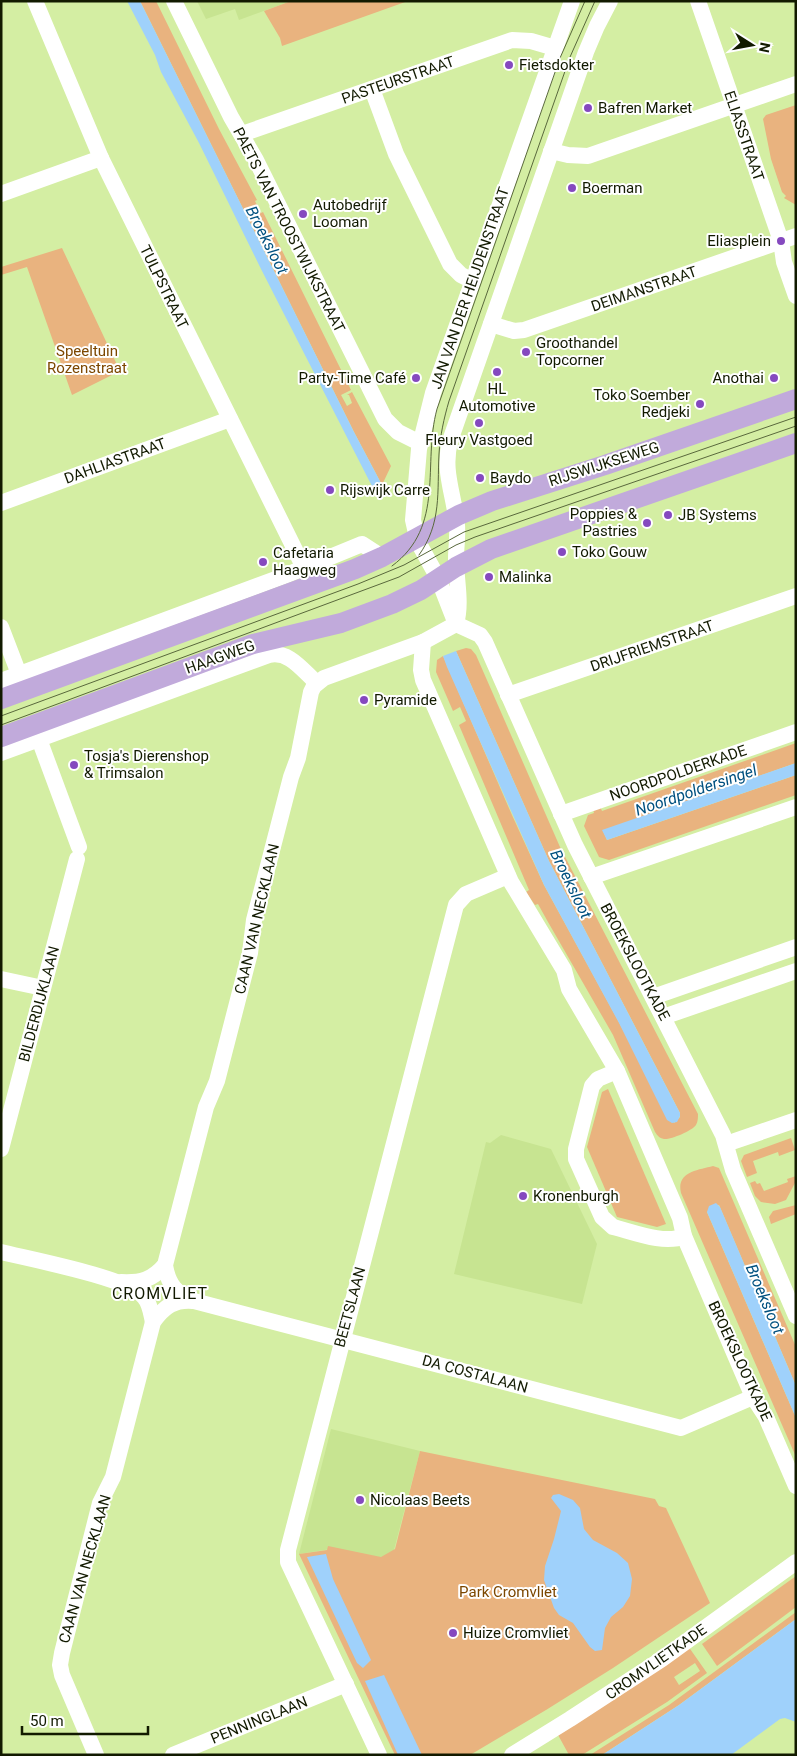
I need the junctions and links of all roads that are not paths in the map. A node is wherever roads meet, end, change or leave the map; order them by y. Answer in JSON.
{"nodes":[{"id":1,"x":35,"y":1,"type":"edge"},
{"id":2,"x":174,"y":1,"type":"edge"},
{"id":3,"x":572,"y":1,"type":"edge"},
{"id":4,"x":610,"y":1,"type":"edge"},
{"id":5,"x":698,"y":1,"type":"edge"},
{"id":6,"x":554,"y":48,"type":"junction"},
{"id":7,"x":796,"y":84,"type":"edge"},
{"id":8,"x":372,"y":89,"type":"junction"},
{"id":9,"x":734,"y":106,"type":"junction"},
{"id":10,"x":242,"y":134,"type":"junction"},
{"id":11,"x":551,"y":151,"type":"junction"},
{"id":12,"x":101,"y":158,"type":"junction"},
{"id":13,"x":1,"y":194,"type":"edge"},
{"id":14,"x":788,"y":239,"type":"edge"},
{"id":15,"x":473,"y":281,"type":"junction"},
{"id":16,"x":796,"y":296,"type":"edge"},
{"id":17,"x":491,"y":324,"type":"junction"},
{"id":18,"x":796,"y":399,"type":"edge"},
{"id":19,"x":230,"y":420,"type":"junction"},
{"id":20,"x":420,"y":443,"type":"junction"},
{"id":21,"x":796,"y":443,"type":"edge"},
{"id":22,"x":1,"y":503,"type":"edge"},
{"id":23,"x":456,"y":516,"type":"junction"},
{"id":24,"x":417,"y":539,"type":"junction"},
{"id":25,"x":382,"y":557,"type":"junction"},
{"id":26,"x":456,"y":567,"type":"junction"},
{"id":27,"x":304,"y":568,"type":"junction"},
{"id":28,"x":438,"y":578,"type":"junction"},
{"id":29,"x":796,"y":596,"type":"edge"},
{"id":30,"x":456,"y":624,"type":"junction"},
{"id":31,"x":1,"y":627,"type":"edge"},
{"id":32,"x":423,"y":642,"type":"junction"},
{"id":33,"x":19,"y":674,"type":"junction"},
{"id":34,"x":1,"y":681,"type":"edge"},
{"id":35,"x":317,"y":683,"type":"junction"},
{"id":36,"x":508,"y":695,"type":"junction"},
{"id":37,"x":1,"y":700,"type":"edge"},
{"id":38,"x":796,"y":732,"type":"edge"},
{"id":39,"x":1,"y":737,"type":"edge"},
{"id":40,"x":39,"y":739,"type":"junction"},
{"id":41,"x":1,"y":753,"type":"edge"},
{"id":42,"x":796,"y":807,"type":"edge"},
{"id":43,"x":561,"y":814,"type":"junction"},
{"id":44,"x":508,"y":876,"type":"junction"},
{"id":45,"x":591,"y":877,"type":"junction"},
{"id":46,"x":796,"y":947,"type":"edge"},
{"id":47,"x":796,"y":971,"type":"edge"},
{"id":48,"x":1,"y":979,"type":"edge"},
{"id":49,"x":43,"y":988,"type":"junction"},
{"id":50,"x":653,"y":997,"type":"junction"},
{"id":51,"x":663,"y":1017,"type":"junction"},
{"id":52,"x":617,"y":1071,"type":"junction"},
{"id":53,"x":796,"y":1120,"type":"edge"},
{"id":54,"x":726,"y":1144,"type":"junction"},
{"id":55,"x":1,"y":1149,"type":"edge"},
{"id":56,"x":684,"y":1236,"type":"junction"},
{"id":57,"x":1,"y":1252,"type":"edge"},
{"id":58,"x":165,"y":1265,"type":"junction"},
{"id":59,"x":118,"y":1282,"type":"junction"},
{"id":60,"x":194,"y":1301,"type":"junction"},
{"id":61,"x":796,"y":1316,"type":"edge"},
{"id":62,"x":152,"y":1322,"type":"junction"},
{"id":63,"x":342,"y":1340,"type":"junction"},
{"id":64,"x":753,"y":1397,"type":"junction"},
{"id":65,"x":796,"y":1486,"type":"edge"},
{"id":66,"x":796,"y":1562,"type":"edge"},
{"id":67,"x":346,"y":1684,"type":"junction"},
{"id":68,"x":96,"y":1755,"type":"edge"},
{"id":69,"x":173,"y":1755,"type":"edge"},
{"id":70,"x":378,"y":1755,"type":"edge"},
{"id":71,"x":512,"y":1755,"type":"edge"}],
"edges":[{"from":1,"to":12,"type":"street","name":"TULPSTRAAT"},
{"from":2,"to":10,"type":"street","name":"PAETS VAN TROOSTWIJKSTRAAT"},
{"from":3,"to":6,"type":"street","name":"JAN VAN DER HEIJDENSTRAAT"},
{"from":4,"to":11,"type":"street","name":"JAN VAN DER HEIJDENSTRAAT"},
{"from":5,"to":9,"type":"street","name":"ELIASSTRAAT"},
{"from":6,"to":8,"type":"street","name":"PASTEURSTRAAT"},
{"from":6,"to":15,"type":"street","name":"JAN VAN DER HEIJDENSTRAAT"},
{"from":7,"to":9,"type":"street"},
{"from":8,"to":10,"type":"street","name":"PASTEURSTRAAT"},
{"from":8,"to":15,"type":"street"},
{"from":9,"to":11,"type":"street"},
{"from":9,"to":14,"type":"street","name":"ELIASSTRAAT"},
{"from":10,"to":20,"type":"street","name":"PAETS VAN TROOSTWIJKSTRAAT"},
{"from":11,"to":17,"type":"street","name":"JAN VAN DER HEIJDENSTRAAT"},
{"from":12,"to":13,"type":"street"},
{"from":12,"to":19,"type":"street","name":"TULPSTRAAT"},
{"from":14,"to":16,"type":"street"},
{"from":14,"to":17,"type":"street","name":"DEIMANSTRAAT"},
{"from":15,"to":20,"type":"street","name":"JAN VAN DER HEIJDENSTRAAT"},
{"from":17,"to":23,"type":"street","name":"JAN VAN DER HEIJDENSTRAAT"},
{"from":18,"to":23,"type":"main road","name":"RIJSWIJKSEWEG"},
{"from":19,"to":22,"type":"street","name":"DAHLIASTRAAT"},
{"from":19,"to":27,"type":"street","name":"TULPSTRAAT"},
{"from":20,"to":24,"type":"street","name":"JAN VAN DER HEIJDENSTRAAT"},
{"from":21,"to":26,"type":"main road"},
{"from":23,"to":24,"type":"main road","name":"RIJSWIJKSEWEG"},
{"from":23,"to":26,"type":"street","name":"JAN VAN DER HEIJDENSTRAAT"},
{"from":24,"to":25,"type":"main road"},
{"from":24,"to":28,"type":"street","name":"JAN VAN DER HEIJDENSTRAAT"},
{"from":25,"to":27,"type":"street"},
{"from":25,"to":37,"type":"main road"},
{"from":26,"to":28,"type":"main road"},
{"from":26,"to":30,"type":"street"},
{"from":27,"to":33,"type":"street"},
{"from":28,"to":30,"type":"street"},
{"from":28,"to":39,"type":"main road","name":"HAAGWEG"},
{"from":29,"to":36,"type":"street","name":"DRIJFRIEMSTRAAT"},
{"from":30,"to":32,"type":"street"},
{"from":30,"to":36,"type":"street","name":"BROEKSLOOTKADE"},
{"from":31,"to":33,"type":"street"},
{"from":32,"to":35,"type":"street"},
{"from":32,"to":44,"type":"street","name":"BROEKSLOOTKADE"},
{"from":33,"to":34,"type":"street"},
{"from":35,"to":40,"type":"street","name":"HAAGWEG"},
{"from":35,"to":58,"type":"street","name":"CAAN VAN NECKLAAN"},
{"from":36,"to":43,"type":"street","name":"BROEKSLOOTKADE"},
{"from":38,"to":43,"type":"street","name":"NOORDPOLDERKADE"},
{"from":40,"to":41,"type":"street","name":"HAAGWEG"},
{"from":40,"to":49,"type":"street","name":"BILDERDIJKLAAN"},
{"from":42,"to":45,"type":"street"},
{"from":43,"to":45,"type":"street","name":"BROEKSLOOTKADE"},
{"from":44,"to":52,"type":"street","name":"BROEKSLOOTKADE"},
{"from":44,"to":63,"type":"street","name":"BEETSLAAN"},
{"from":45,"to":50,"type":"street","name":"BROEKSLOOTKADE"},
{"from":46,"to":50,"type":"street"},
{"from":47,"to":51,"type":"street"},
{"from":48,"to":49,"type":"street"},
{"from":49,"to":55,"type":"street","name":"BILDERDIJKLAAN"},
{"from":50,"to":51,"type":"street","name":"BROEKSLOOTKADE"},
{"from":51,"to":54,"type":"street","name":"BROEKSLOOTKADE"},
{"from":52,"to":56,"type":"street","name":"BROEKSLOOTKADE"},
{"from":52,"to":56,"type":"street"},
{"from":53,"to":54,"type":"street"},
{"from":54,"to":61,"type":"street","name":"BROEKSLOOTKADE"},
{"from":56,"to":64,"type":"street","name":"BROEKSLOOTKADE"},
{"from":57,"to":59,"type":"street"},
{"from":58,"to":59,"type":"street"},
{"from":58,"to":60,"type":"street","name":"DA COSTALAAN"},
{"from":59,"to":62,"type":"street"},
{"from":60,"to":62,"type":"street","name":"DA COSTALAAN"},
{"from":60,"to":63,"type":"street","name":"DA COSTALAAN"},
{"from":62,"to":68,"type":"street","name":"CAAN VAN NECKLAAN"},
{"from":63,"to":64,"type":"street","name":"DA COSTALAAN"},
{"from":63,"to":67,"type":"street","name":"BEETSLAAN"},
{"from":64,"to":65,"type":"street","name":"BROEKSLOOTKADE"},
{"from":66,"to":71,"type":"street","name":"CROMVLIETKADE"},
{"from":67,"to":69,"type":"street","name":"PENNINGLAAN"},
{"from":67,"to":70,"type":"street","name":"BEETSLAAN"}]}
